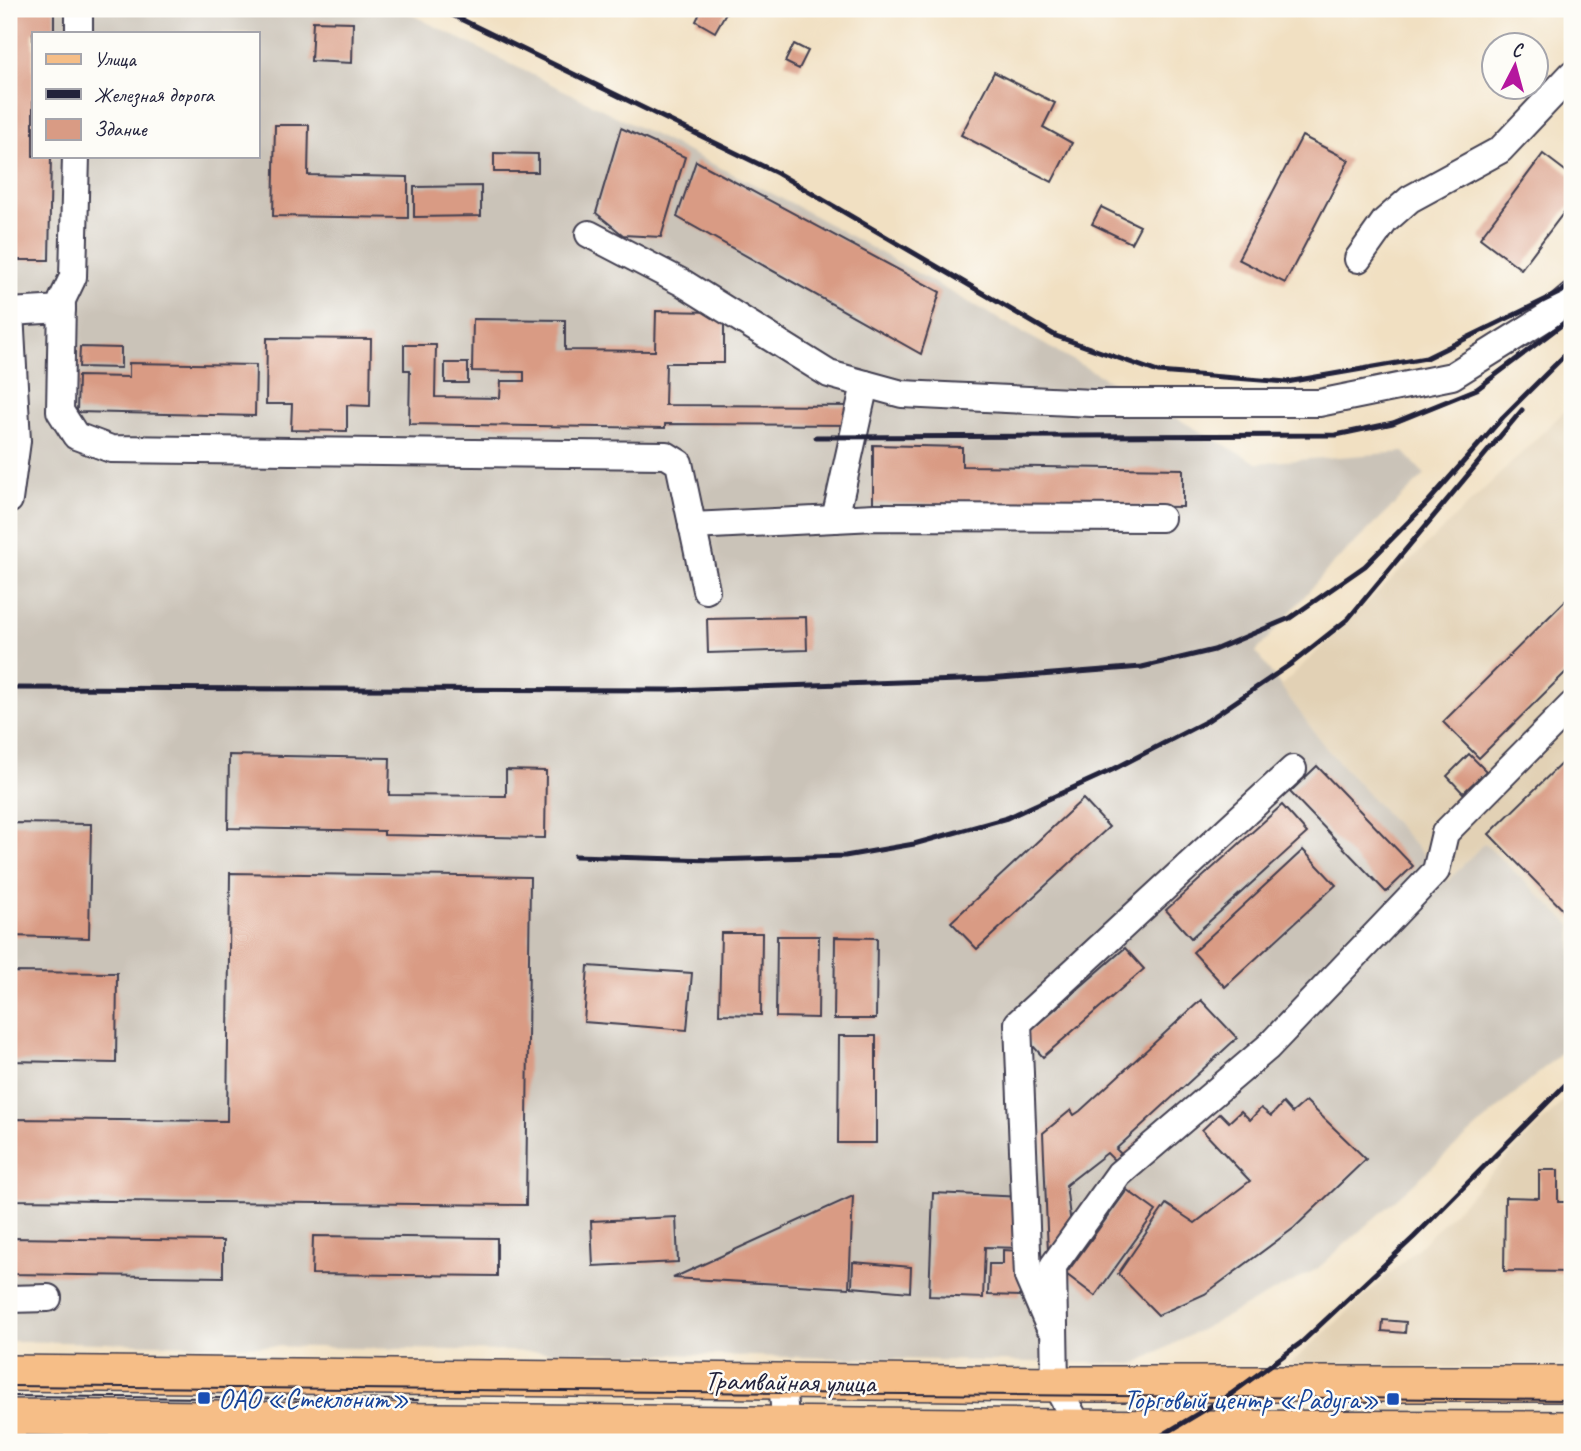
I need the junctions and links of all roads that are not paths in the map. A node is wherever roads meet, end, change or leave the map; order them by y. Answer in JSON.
{"nodes":[{"id":1,"x":79,"y":9,"type":"edge"},
{"id":2,"x":79,"y":32,"type":"edge"},
{"id":3,"x":1572,"y":74,"type":"edge"},
{"id":4,"x":76,"y":158,"type":"edge"},
{"id":5,"x":589,"y":234,"type":"dead end"},
{"id":6,"x":1358,"y":259,"type":"dead end"},
{"id":7,"x":1572,"y":296,"type":"edge"},
{"id":8,"x":62,"y":309,"type":"junction"},
{"id":9,"x":10,"y":312,"type":"edge"},
{"id":10,"x":865,"y":384,"type":"junction"},
{"id":11,"x":9,"y":500,"type":"edge"},
{"id":12,"x":1161,"y":517,"type":"dead end"},
{"id":13,"x":835,"y":519,"type":"junction"},
{"id":14,"x":692,"y":526,"type":"junction"},
{"id":15,"x":706,"y":590,"type":"dead end"},
{"id":16,"x":1572,"y":705,"type":"edge"},
{"id":17,"x":1293,"y":769,"type":"dead end"},
{"id":18,"x":48,"y":1298,"type":"dead end"},
{"id":19,"x":9,"y":1299,"type":"edge"},
{"id":20,"x":1055,"y":1340,"type":"junction"},
{"id":21,"x":9,"y":1373,"type":"edge"},
{"id":22,"x":782,"y":1381,"type":"junction"},
{"id":23,"x":1055,"y":1384,"type":"junction"},
{"id":24,"x":1572,"y":1384,"type":"edge"},
{"id":25,"x":9,"y":1417,"type":"edge"},
{"id":26,"x":1572,"y":1429,"type":"edge"},
{"id":27,"x":787,"y":1433,"type":"edge"},
{"id":28,"x":1081,"y":1435,"type":"edge"}],
"edges":[{"from":1,"to":2,"type":"lane"},
{"from":3,"to":6,"type":"lane"},
{"from":4,"to":8,"type":"lane"},
{"from":5,"to":10,"type":"lane"},
{"from":7,"to":10,"type":"lane"},
{"from":8,"to":9,"type":"lane"},
{"from":8,"to":14,"type":"lane"},
{"from":9,"to":11,"type":"lane"},
{"from":10,"to":13,"type":"lane"},
{"from":12,"to":13,"type":"lane"},
{"from":13,"to":14,"type":"lane"},
{"from":14,"to":15,"type":"lane"},
{"from":16,"to":20,"type":"lane"},
{"from":17,"to":20,"type":"lane"},
{"from":18,"to":19,"type":"lane"},
{"from":20,"to":23,"type":"lane"},
{"from":21,"to":22,"type":"main road","name":"Трамвайная улица"},
{"from":22,"to":23,"type":"main road","name":"Трамвайная улица"},
{"from":22,"to":27,"type":"lane"},
{"from":23,"to":24,"type":"main road","name":"Трамвайная улица"},
{"from":23,"to":28,"type":"lane"},
{"from":25,"to":27,"type":"main road","name":"Трамвайная улица"},
{"from":26,"to":28,"type":"main road","name":"Трамвайная улица"},
{"from":27,"to":28,"type":"main road","name":"Трамвайная улица"}]}
